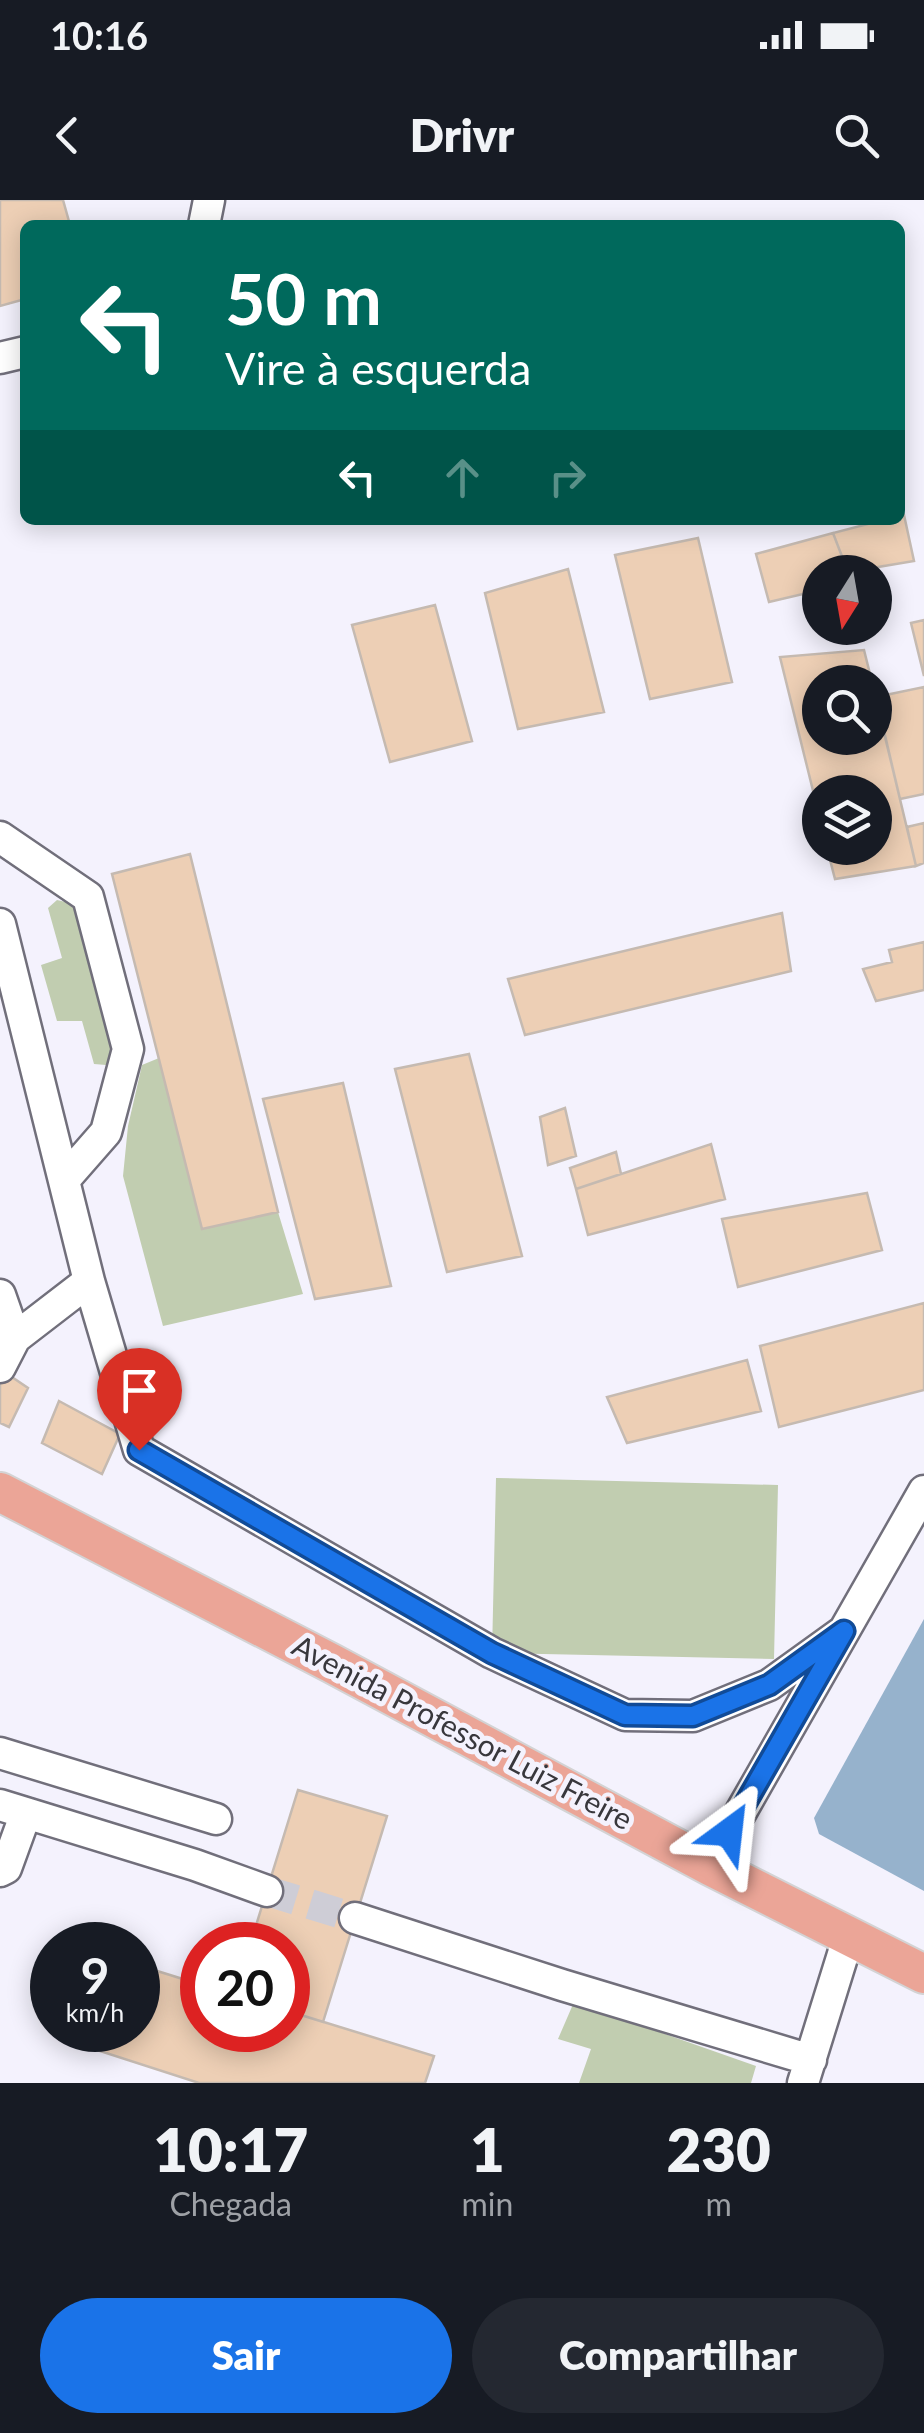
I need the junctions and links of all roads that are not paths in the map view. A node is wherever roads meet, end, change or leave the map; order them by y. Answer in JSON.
{"nodes":[{"id":1,"x":0,"y":838,"type":"edge"},
{"id":2,"x":0,"y":924,"type":"edge"},
{"id":3,"x":64,"y":1180,"type":"junction"},
{"id":4,"x":89,"y":1280,"type":"junction"},
{"id":5,"x":0,"y":1294,"type":"edge"},
{"id":6,"x":8,"y":1338,"type":"edge"},
{"id":7,"x":0,"y":1367,"type":"edge"},
{"id":8,"x":924,"y":1490,"type":"edge"},
{"id":9,"x":0,"y":1492,"type":"edge"},
{"id":10,"x":844,"y":1631,"type":"junction"},
{"id":11,"x":0,"y":1753,"type":"edge"},
{"id":12,"x":13,"y":1809,"type":"edge"},
{"id":13,"x":216,"y":1819,"type":"dead end"},
{"id":14,"x":710,"y":1866,"type":"junction"},
{"id":15,"x":0,"y":1871,"type":"edge"},
{"id":16,"x":267,"y":1891,"type":"tunnel mouth"},
{"id":17,"x":355,"y":1918,"type":"tunnel mouth"},
{"id":18,"x":849,"y":1936,"type":"junction"},
{"id":19,"x":924,"y":1974,"type":"edge"},
{"id":20,"x":807,"y":2072,"type":"edge"}],
"edges":[{"from":1,"to":3,"type":"lane"},
{"from":2,"to":3,"type":"lane"},
{"from":3,"to":4,"type":"lane"},
{"from":4,"to":6,"type":"lane"},
{"from":4,"to":10,"type":"lane"},
{"from":5,"to":6,"type":"lane"},
{"from":6,"to":7,"type":"lane"},
{"from":8,"to":10,"type":"lane"},
{"from":9,"to":14,"type":"main road","name":"Avenida Professor Luiz Freire"},
{"from":10,"to":14,"type":"lane"},
{"from":11,"to":13,"type":"lane"},
{"from":12,"to":15,"type":"lane"},
{"from":12,"to":16,"type":"lane"},
{"from":14,"to":18,"type":"main road","name":"Avenida Professor Luiz Freire"},
{"from":17,"to":20,"type":"lane"},
{"from":18,"to":19,"type":"main road","name":"Avenida Professor Luiz Freire"},
{"from":18,"to":20,"type":"lane"}]}
